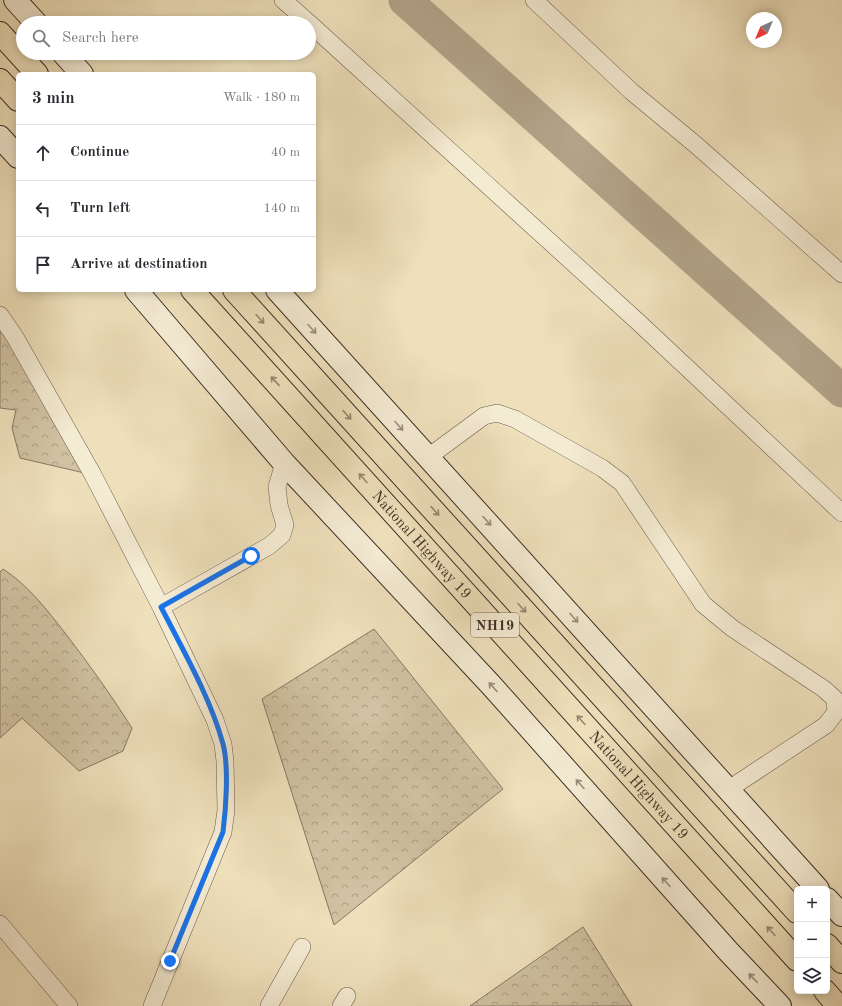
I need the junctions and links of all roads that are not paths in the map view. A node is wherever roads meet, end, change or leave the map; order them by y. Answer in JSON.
{"nodes":[{"id":1,"x":15,"y":0,"type":"edge"},
{"id":2,"x":283,"y":0,"type":"edge"},
{"id":3,"x":534,"y":0,"type":"edge"},
{"id":4,"x":30,"y":16,"type":"edge"},
{"id":5,"x":301,"y":16,"type":"edge"},
{"id":6,"x":316,"y":29,"type":"edge"},
{"id":7,"x":0,"y":34,"type":"edge"},
{"id":8,"x":16,"y":51,"type":"edge"},
{"id":9,"x":24,"y":60,"type":"edge"},
{"id":10,"x":69,"y":60,"type":"edge"},
{"id":11,"x":35,"y":72,"type":"edge"},
{"id":12,"x":80,"y":72,"type":"edge"},
{"id":13,"x":0,"y":80,"type":"edge"},
{"id":14,"x":16,"y":98,"type":"edge"},
{"id":15,"x":0,"y":137,"type":"edge"},
{"id":16,"x":16,"y":155,"type":"edge"},
{"id":17,"x":842,"y":274,"type":"edge"},
{"id":18,"x":138,"y":292,"type":"edge"},
{"id":19,"x":194,"y":292,"type":"edge"},
{"id":20,"x":236,"y":292,"type":"edge"},
{"id":21,"x":279,"y":292,"type":"edge"},
{"id":22,"x":0,"y":315,"type":"edge"},
{"id":23,"x":427,"y":458,"type":"junction"},
{"id":24,"x":284,"y":463,"type":"junction"},
{"id":25,"x":842,"y":513,"type":"edge"},
{"id":26,"x":161,"y":607,"type":"junction"},
{"id":27,"x":839,"y":698,"type":"edge"},
{"id":28,"x":738,"y":783,"type":"dead end"},
{"id":29,"x":815,"y":886,"type":"edge"},
{"id":30,"x":830,"y":902,"type":"edge"},
{"id":31,"x":794,"y":909,"type":"edge"},
{"id":32,"x":842,"y":915,"type":"edge"},
{"id":33,"x":0,"y":924,"type":"edge"},
{"id":34,"x":302,"y":947,"type":"dead end"},
{"id":35,"x":830,"y":948,"type":"edge"},
{"id":36,"x":795,"y":958,"type":"edge"},
{"id":37,"x":842,"y":962,"type":"edge"},
{"id":38,"x":828,"y":994,"type":"edge"},
{"id":39,"x":69,"y":1006,"type":"edge"},
{"id":40,"x":152,"y":1006,"type":"edge"},
{"id":41,"x":269,"y":1006,"type":"edge"},
{"id":42,"x":780,"y":1006,"type":"edge"},
{"id":43,"x":838,"y":1006,"type":"edge"}],
"edges":[{"from":1,"to":4,"type":"main road"},
{"from":2,"to":5,"type":"street"},
{"from":3,"to":17,"type":"street"},
{"from":6,"to":25,"type":"street"},
{"from":7,"to":8,"type":"highway"},
{"from":9,"to":11,"type":"highway"},
{"from":10,"to":12,"type":"main road"},
{"from":13,"to":14,"type":"highway"},
{"from":15,"to":16,"type":"main road"},
{"from":18,"to":24,"type":"main road"},
{"from":36,"to":19,"type":"highway","name":"National Highway 19","number":"NH19","one_way":true},
{"from":20,"to":31,"type":"highway","number":"NH19","one_way":true},
{"from":21,"to":23,"type":"main road","one_way":true},
{"from":22,"to":26,"type":"street"},
{"from":23,"to":27,"type":"street"},
{"from":23,"to":29,"type":"main road","one_way":true},
{"from":24,"to":26,"type":"street"},
{"from":42,"to":24,"type":"main road","one_way":true},
{"from":26,"to":40,"type":"street"},
{"from":27,"to":28,"type":"street"},
{"from":30,"to":32,"type":"main road"},
{"from":33,"to":39,"type":"street"},
{"from":34,"to":41,"type":"street"},
{"from":35,"to":37,"type":"highway"},
{"from":38,"to":43,"type":"highway"}]}
